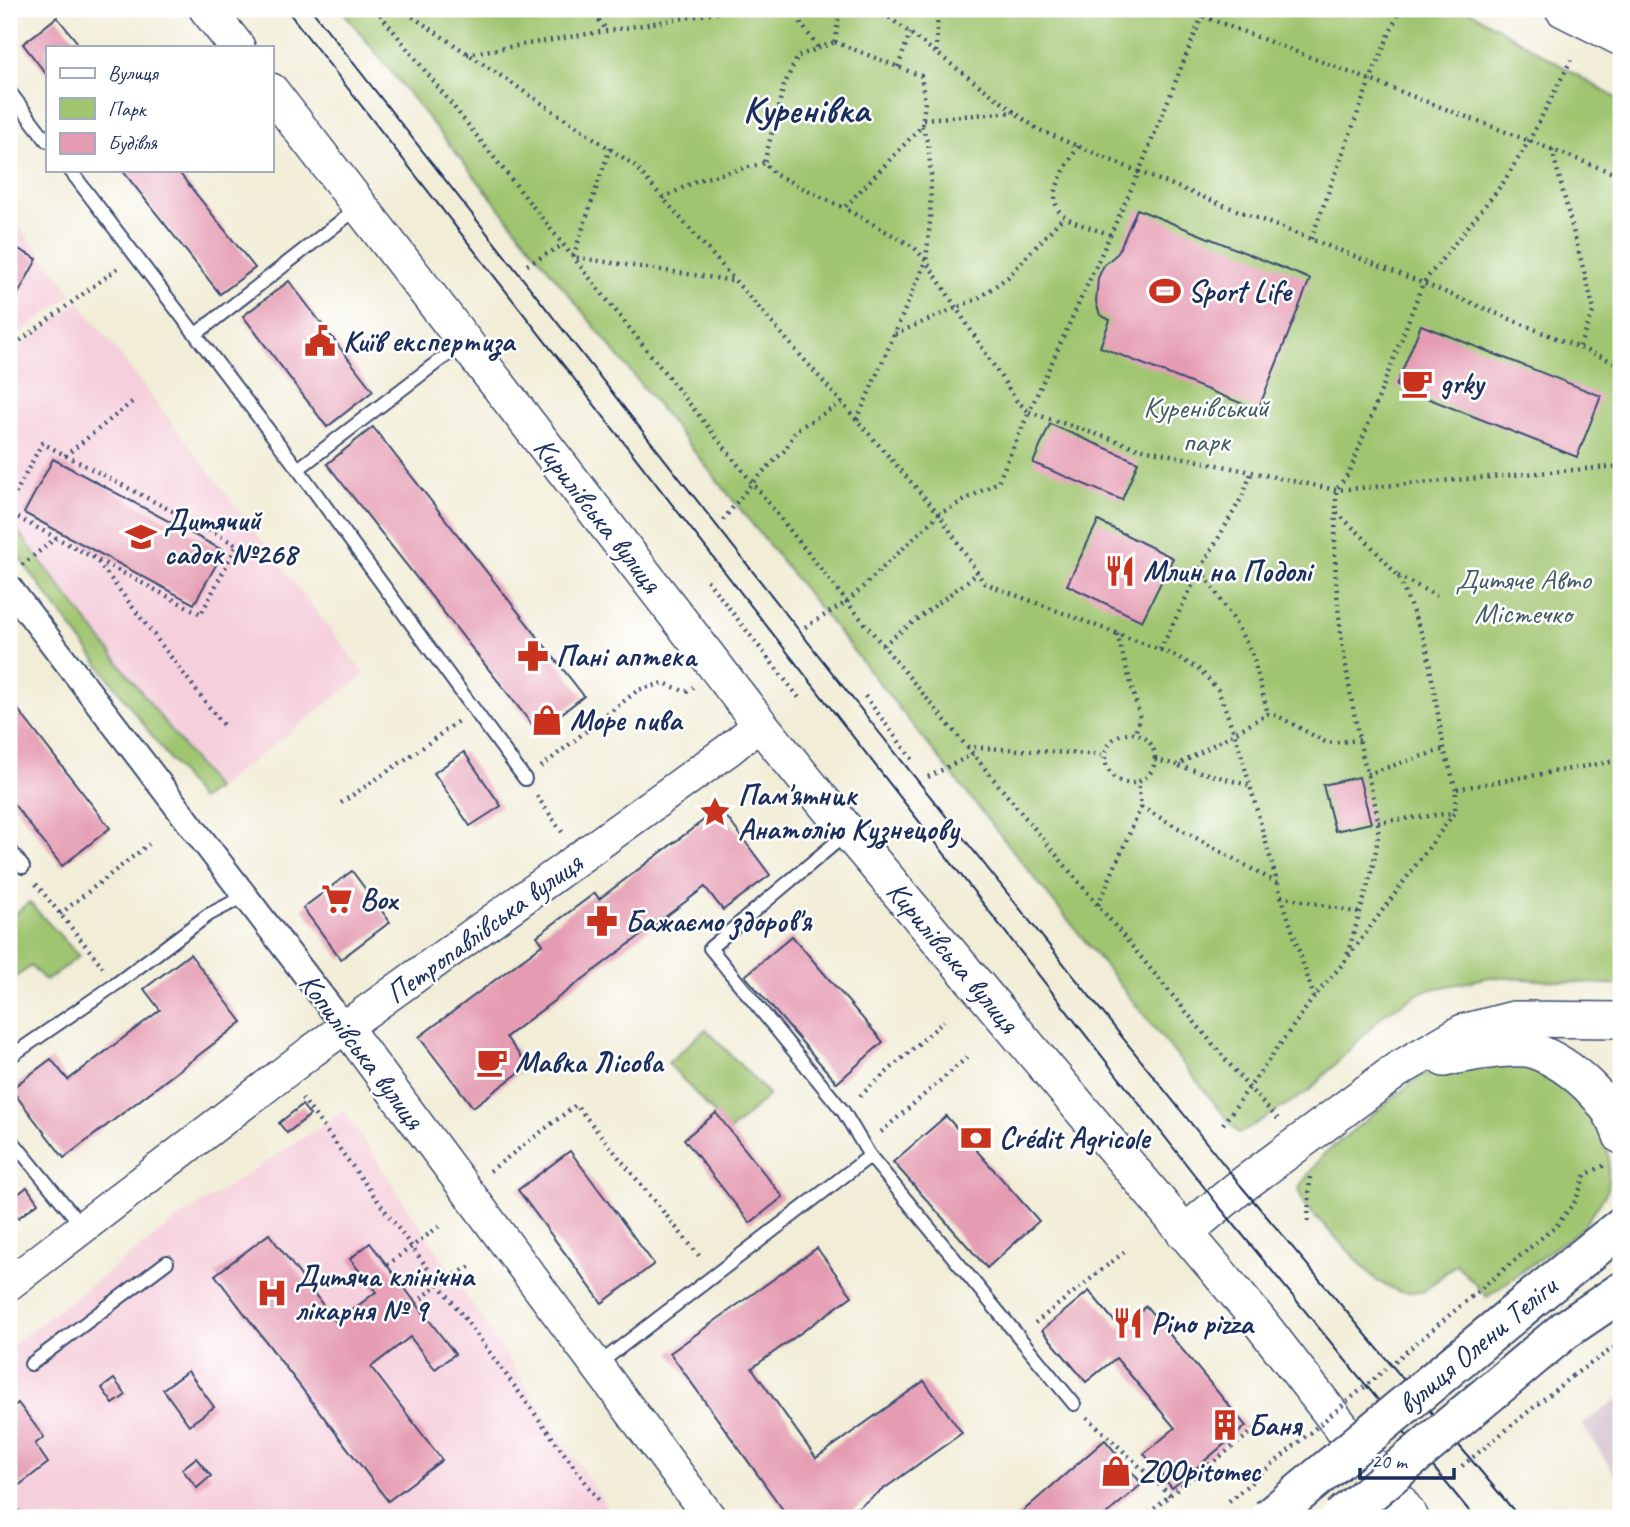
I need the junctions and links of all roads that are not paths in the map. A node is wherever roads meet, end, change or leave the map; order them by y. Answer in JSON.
{"nodes":[{"id":1,"x":207,"y":9,"type":"edge"},
{"id":2,"x":1563,"y":9,"type":"edge"},
{"id":3,"x":1621,"y":38,"type":"edge"},
{"id":4,"x":236,"y":46,"type":"edge"},
{"id":5,"x":9,"y":91,"type":"edge"},
{"id":6,"x":273,"y":94,"type":"edge"},
{"id":7,"x":46,"y":140,"type":"edge"},
{"id":8,"x":72,"y":172,"type":"edge"},
{"id":9,"x":360,"y":207,"type":"junction"},
{"id":10,"x":196,"y":334,"type":"junction"},
{"id":11,"x":465,"y":344,"type":"junction"},
{"id":12,"x":298,"y":468,"type":"junction"},
{"id":13,"x":14,"y":578,"type":"edge"},
{"id":14,"x":760,"y":724,"type":"junction"},
{"id":15,"x":525,"y":779,"type":"road end"},
{"id":16,"x":848,"y":832,"type":"junction"},
{"id":17,"x":9,"y":848,"type":"edge"},
{"id":18,"x":23,"y":867,"type":"road end"},
{"id":19,"x":245,"y":895,"type":"junction"},
{"id":20,"x":1621,"y":1020,"type":"edge"},
{"id":21,"x":346,"y":1028,"type":"junction"},
{"id":22,"x":15,"y":1054,"type":"dead end"},
{"id":23,"x":1396,"y":1070,"type":"junction"},
{"id":24,"x":9,"y":1137,"type":"edge"},
{"id":25,"x":1615,"y":1149,"type":"edge"},
{"id":26,"x":867,"y":1151,"type":"junction"},
{"id":27,"x":82,"y":1227,"type":"junction"},
{"id":28,"x":1618,"y":1227,"type":"edge"},
{"id":29,"x":1184,"y":1233,"type":"junction"},
{"id":30,"x":167,"y":1262,"type":"dead end"},
{"id":31,"x":9,"y":1284,"type":"edge"},
{"id":32,"x":1621,"y":1292,"type":"edge"},
{"id":33,"x":31,"y":1364,"type":"dead end"},
{"id":34,"x":596,"y":1366,"type":"junction"},
{"id":35,"x":1074,"y":1404,"type":"road end"},
{"id":36,"x":710,"y":1518,"type":"edge"},
{"id":37,"x":1269,"y":1518,"type":"edge"},
{"id":38,"x":1340,"y":1518,"type":"edge"},
{"id":39,"x":1412,"y":1518,"type":"edge"}],
"edges":[{"from":1,"to":4,"type":"main road"},
{"from":2,"to":3,"type":"main road"},
{"from":5,"to":7,"type":"lane"},
{"from":6,"to":9,"type":"main road","name":"Кирилівська вулиця"},
{"from":8,"to":10,"type":"lane"},
{"from":9,"to":10,"type":"lane"},
{"from":9,"to":11,"type":"main road","name":"Кирилівська вулиця"},
{"from":10,"to":12,"type":"lane"},
{"from":11,"to":12,"type":"lane"},
{"from":11,"to":14,"type":"main road","name":"Кирилівська вулиця"},
{"from":12,"to":15,"type":"lane"},
{"from":13,"to":19,"type":"street","name":"Копилівська вулиця"},
{"from":14,"to":16,"type":"main road","name":"Кирилівська вулиця"},
{"from":14,"to":21,"type":"street","name":"Петропавлівська вулиця"},
{"from":16,"to":26,"type":"lane"},
{"from":16,"to":29,"type":"main road","name":"Кирилівська вулиця"},
{"from":17,"to":18,"type":"lane"},
{"from":19,"to":21,"type":"street","name":"Копилівська вулиця"},
{"from":19,"to":22,"type":"lane"},
{"from":20,"to":23,"type":"main road"},
{"from":21,"to":27,"type":"street","name":"Петропавлівська вулиця"},
{"from":21,"to":34,"type":"street","name":"Копилівська вулиця"},
{"from":23,"to":25,"type":"main road"},
{"from":23,"to":29,"type":"main road"},
{"from":24,"to":27,"type":"lane"},
{"from":26,"to":34,"type":"lane"},
{"from":26,"to":35,"type":"lane"},
{"from":27,"to":31,"type":"street","name":"Петропавлівська вулиця"},
{"from":28,"to":37,"type":"main road","name":"вулиця Олени Теліги","bridge":true},
{"from":29,"to":39,"type":"main road","name":"Кирилівська вулиця"},
{"from":30,"to":33,"type":"lane"},
{"from":32,"to":38,"type":"main road","name":"вулиця Олени Теліги","bridge":true},
{"from":34,"to":36,"type":"street","name":"Копилівська вулиця"}]}
